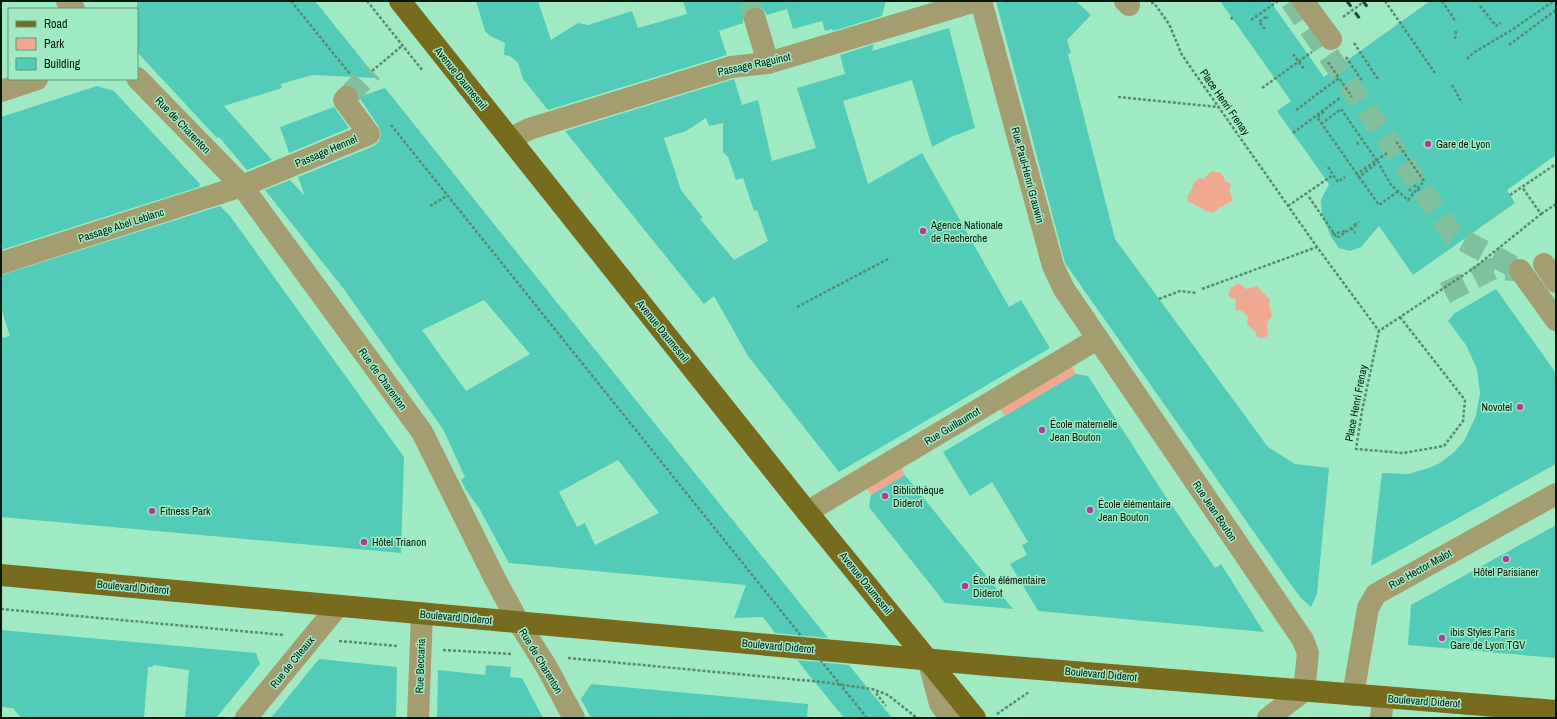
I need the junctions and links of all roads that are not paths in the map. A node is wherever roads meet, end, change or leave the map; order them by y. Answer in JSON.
{"nodes":[{"id":1,"x":400,"y":1,"type":"edge"},
{"id":2,"x":976,"y":1,"type":"edge"},
{"id":3,"x":981,"y":1,"type":"edge"},
{"id":4,"x":1303,"y":1,"type":"edge"},
{"id":5,"x":755,"y":19,"type":"tunnel mouth"},
{"id":6,"x":1335,"y":30,"type":"road end"},
{"id":7,"x":768,"y":63,"type":"junction"},
{"id":8,"x":138,"y":79,"type":"edge"},
{"id":9,"x":35,"y":80,"type":"edge"},
{"id":10,"x":351,"y":88,"type":"tunnel mouth"},
{"id":11,"x":1,"y":91,"type":"edge"},
{"id":12,"x":510,"y":139,"type":"junction"},
{"id":13,"x":242,"y":186,"type":"junction"},
{"id":14,"x":1,"y":263,"type":"edge"},
{"id":15,"x":1544,"y":264,"type":"tunnel mouth"},
{"id":16,"x":1520,"y":270,"type":"tunnel mouth"},
{"id":17,"x":1556,"y":282,"type":"edge"},
{"id":18,"x":1556,"y":320,"type":"edge"},
{"id":19,"x":1097,"y":339,"type":"junction"},
{"id":20,"x":1556,"y":494,"type":"edge"},
{"id":21,"x":808,"y":512,"type":"junction"},
{"id":22,"x":1,"y":576,"type":"edge"},
{"id":23,"x":338,"y":606,"type":"junction"},
{"id":24,"x":422,"y":613,"type":"junction"},
{"id":25,"x":519,"y":623,"type":"junction"},
{"id":26,"x":928,"y":659,"type":"junction"},
{"id":27,"x":1304,"y":691,"type":"junction"},
{"id":28,"x":1353,"y":695,"type":"junction"},
{"id":29,"x":1382,"y":708,"type":"edge"},
{"id":30,"x":1556,"y":711,"type":"edge"},
{"id":31,"x":246,"y":718,"type":"edge"},
{"id":32,"x":418,"y":718,"type":"edge"},
{"id":33,"x":574,"y":718,"type":"edge"},
{"id":34,"x":951,"y":718,"type":"edge"},
{"id":35,"x":976,"y":718,"type":"edge"},
{"id":36,"x":1268,"y":718,"type":"edge"}],
"edges":[{"from":1,"to":12,"type":"main road","name":"Avenue Daumesnil"},
{"from":2,"to":7,"type":"street","name":"Passage Raguinot"},
{"from":3,"to":19,"type":"street","name":"Rue Paul-Henri Grauwin"},
{"from":4,"to":6,"type":"street"},
{"from":5,"to":7,"type":"street"},
{"from":7,"to":12,"type":"street","name":"Passage Raguinot"},
{"from":8,"to":13,"type":"street","name":"Rue de Charenton"},
{"from":9,"to":11,"type":"street"},
{"from":10,"to":13,"type":"street","name":"Passage Hennel"},
{"from":12,"to":21,"type":"main road","name":"Avenue Daumesnil"},
{"from":13,"to":14,"type":"street","name":"Passage Abel Leblanc"},
{"from":13,"to":25,"type":"street","name":"Rue de Charenton"},
{"from":15,"to":17,"type":"street"},
{"from":16,"to":18,"type":"street"},
{"from":19,"to":21,"type":"street","name":"Rue Guillaumot"},
{"from":19,"to":27,"type":"street","name":"Rue Jean Bouton"},
{"from":20,"to":28,"type":"street","name":"Rue Hector Malot"},
{"from":21,"to":26,"type":"main road","name":"Avenue Daumesnil"},
{"from":22,"to":23,"type":"main road","name":"Boulevard Diderot"},
{"from":23,"to":24,"type":"main road","name":"Boulevard Diderot"},
{"from":23,"to":31,"type":"street","name":"Rue de Cîteaux"},
{"from":24,"to":25,"type":"main road","name":"Boulevard Diderot"},
{"from":24,"to":32,"type":"street","name":"Rue Beccaria"},
{"from":25,"to":26,"type":"main road","name":"Boulevard Diderot"},
{"from":25,"to":33,"type":"street","name":"Rue de Charenton"},
{"from":26,"to":27,"type":"main road","name":"Boulevard Diderot"},
{"from":26,"to":34,"type":"street","name":"Avenue Daumesnil"},
{"from":26,"to":35,"type":"main road","name":"Avenue Daumesnil"},
{"from":27,"to":28,"type":"main road","name":"Boulevard Diderot"},
{"from":27,"to":36,"type":"street"},
{"from":28,"to":29,"type":"main road","name":"Boulevard Diderot"},
{"from":29,"to":30,"type":"main road","name":"Boulevard Diderot"}]}
